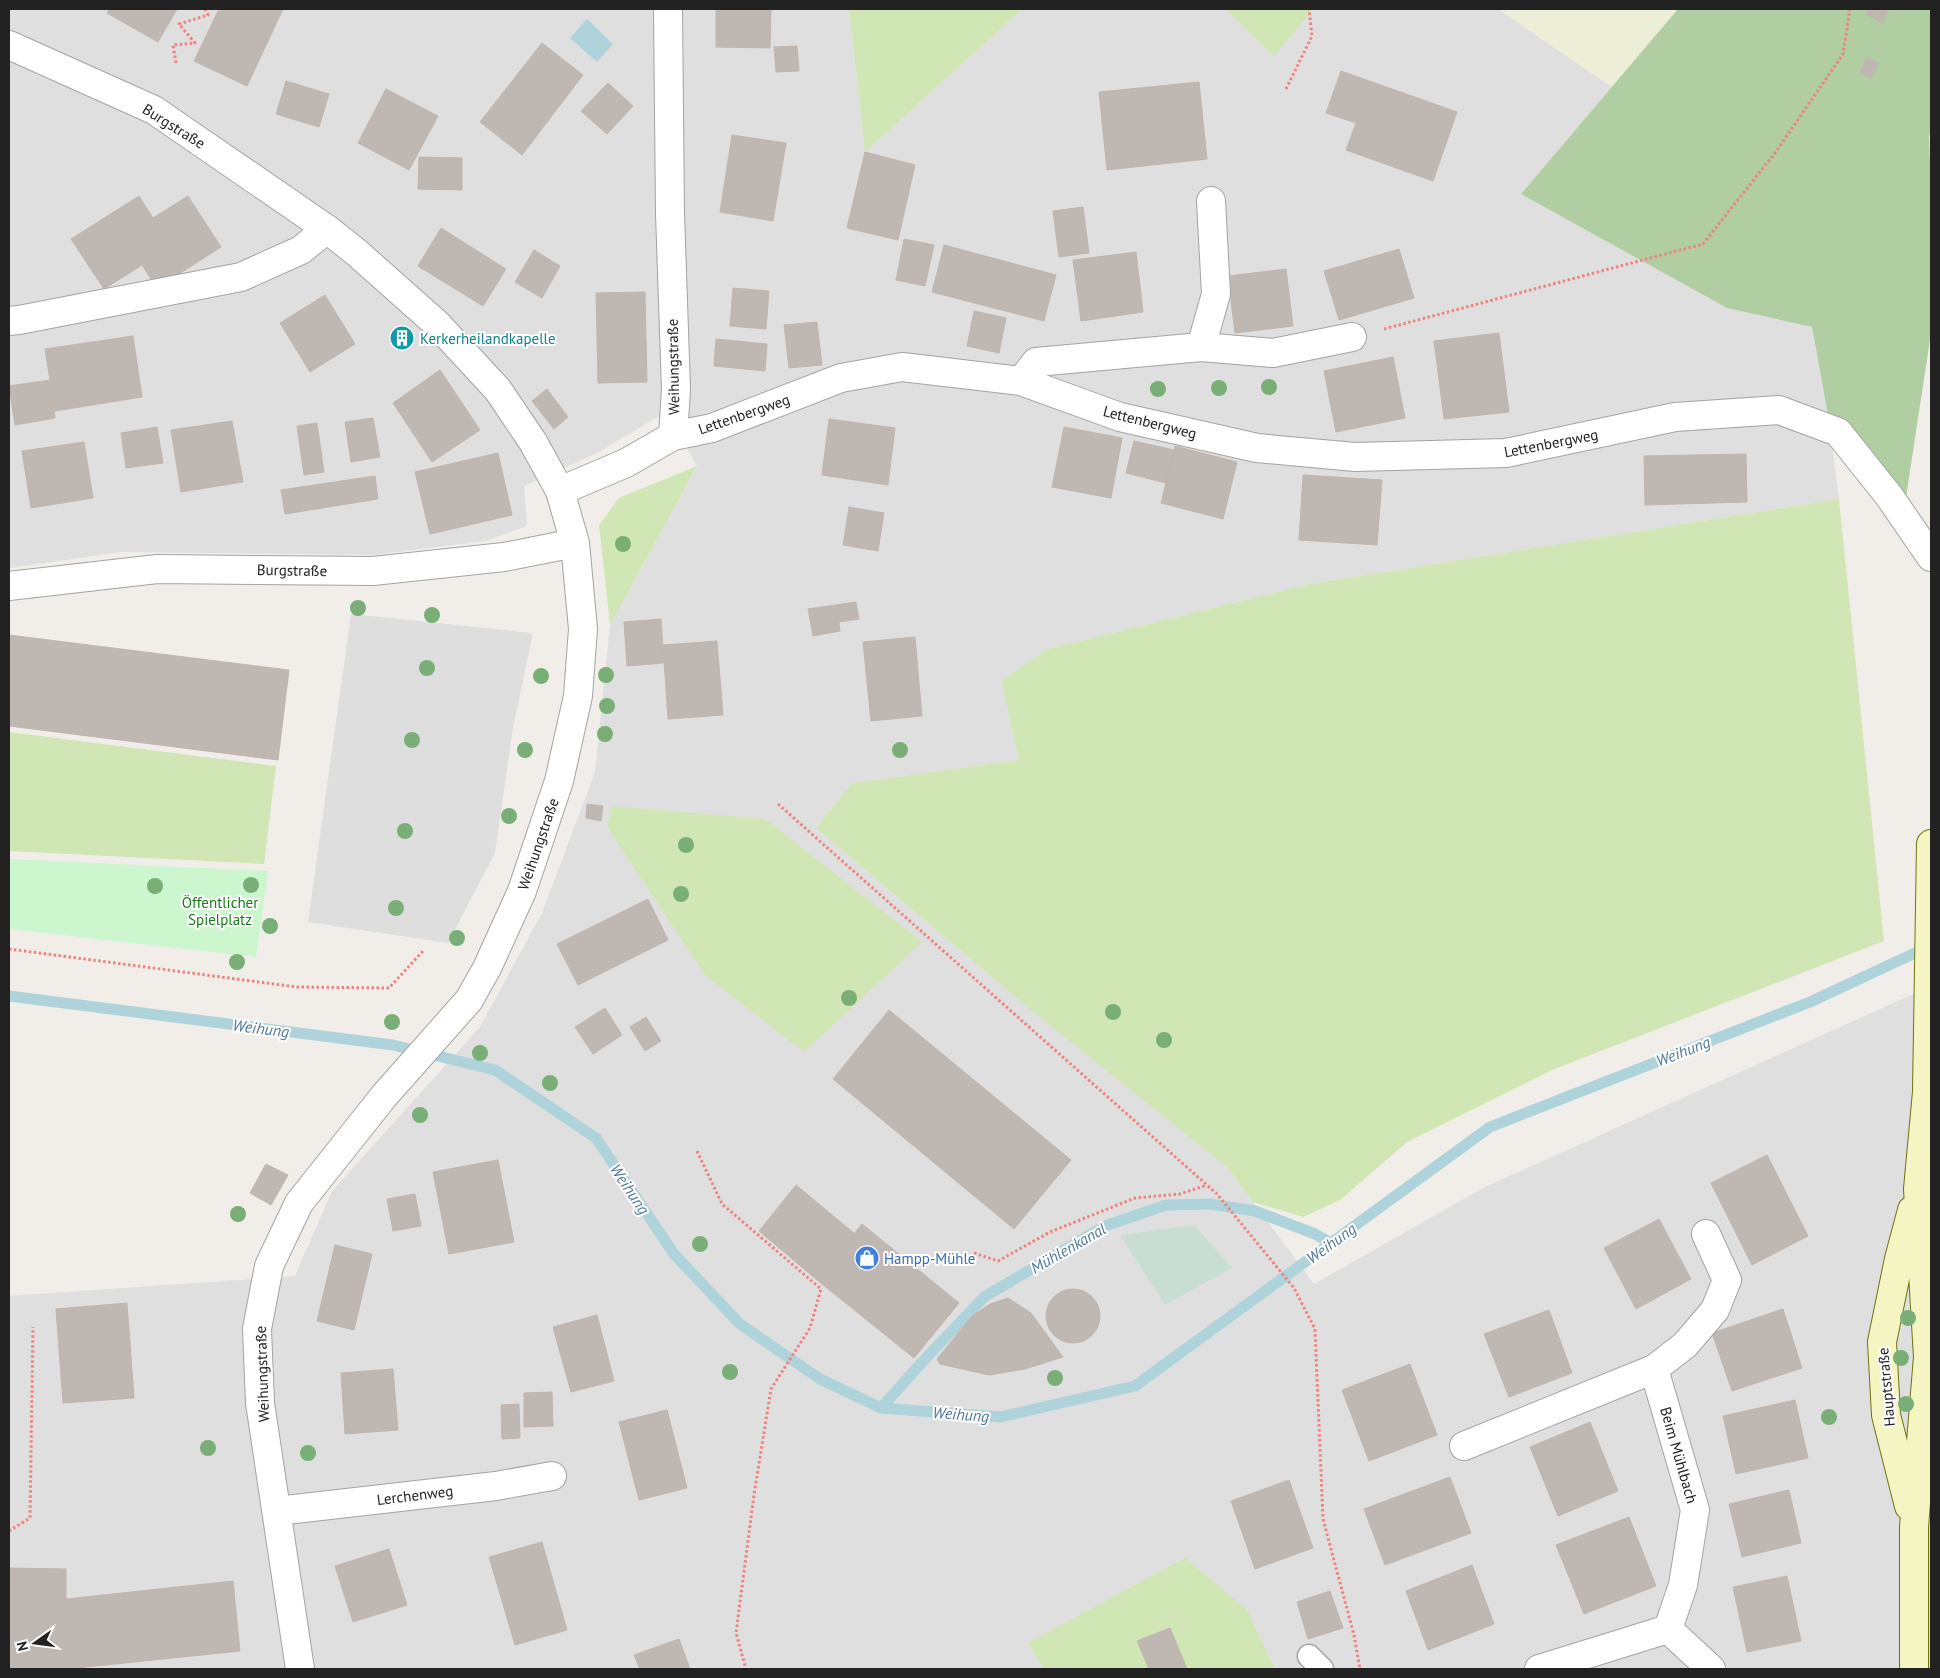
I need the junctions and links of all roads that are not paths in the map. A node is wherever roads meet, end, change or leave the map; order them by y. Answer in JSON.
{"nodes":[{"id":1,"x":668,"y":9,"type":"edge"},
{"id":2,"x":9,"y":46,"type":"edge"},
{"id":3,"x":1211,"y":200,"type":"dead end"},
{"id":4,"x":327,"y":228,"type":"junction"},
{"id":5,"x":9,"y":320,"type":"edge"},
{"id":6,"x":1352,"y":337,"type":"road end"},
{"id":7,"x":1201,"y":347,"type":"junction"},
{"id":8,"x":1021,"y":381,"type":"junction"},
{"id":9,"x":673,"y":436,"type":"junction"},
{"id":10,"x":560,"y":491,"type":"junction"},
{"id":11,"x":575,"y":543,"type":"junction"},
{"id":12,"x":1931,"y":557,"type":"edge"},
{"id":13,"x":9,"y":586,"type":"edge"},
{"id":14,"x":1931,"y":844,"type":"edge"},
{"id":15,"x":1930,"y":881,"type":"edge"},
{"id":16,"x":1918,"y":1189,"type":"junction"},
{"id":17,"x":1706,"y":1234,"type":"dead end"},
{"id":18,"x":1654,"y":1369,"type":"junction"},
{"id":19,"x":1464,"y":1446,"type":"dead end"},
{"id":20,"x":552,"y":1476,"type":"dead end"},
{"id":21,"x":277,"y":1511,"type":"junction"},
{"id":22,"x":1914,"y":1527,"type":"junction"},
{"id":23,"x":1668,"y":1629,"type":"junction"},
{"id":24,"x":300,"y":1669,"type":"edge"},
{"id":25,"x":1539,"y":1669,"type":"edge"},
{"id":26,"x":1711,"y":1669,"type":"edge"},
{"id":27,"x":1914,"y":1669,"type":"edge"}],
"edges":[{"from":1,"to":9,"type":"street","name":"Weihungstraße"},
{"from":2,"to":4,"type":"street","name":"Burgstraße"},
{"from":3,"to":7,"type":"street"},
{"from":4,"to":5,"type":"street"},
{"from":4,"to":10,"type":"street","name":"Burgstraße"},
{"from":6,"to":7,"type":"street"},
{"from":7,"to":8,"type":"street"},
{"from":8,"to":9,"type":"street","name":"Lettenbergweg"},
{"from":8,"to":12,"type":"street","name":"Lettenbergweg"},
{"from":9,"to":10,"type":"street","name":"Weihungstraße"},
{"from":10,"to":11,"type":"street","name":"Weihungstraße"},
{"from":11,"to":13,"type":"street","name":"Burgstraße"},
{"from":11,"to":21,"type":"street","name":"Weihungstraße"},
{"from":14,"to":15,"type":"main road","name":"Hauptstraße"},
{"from":15,"to":16,"type":"main road","name":"Hauptstraße"},
{"from":16,"to":22,"type":"main road","name":"Hauptstraße"},
{"from":16,"to":22,"type":"main road","name":"Hauptstraße"},
{"from":17,"to":18,"type":"street"},
{"from":18,"to":19,"type":"street"},
{"from":18,"to":23,"type":"street","name":"Beim Mühlbach"},
{"from":20,"to":21,"type":"street","name":"Lerchenweg"},
{"from":21,"to":24,"type":"street","name":"Weihungstraße"},
{"from":22,"to":27,"type":"main road","name":"Hauptstraße"},
{"from":23,"to":25,"type":"street"},
{"from":23,"to":26,"type":"street"}]}
